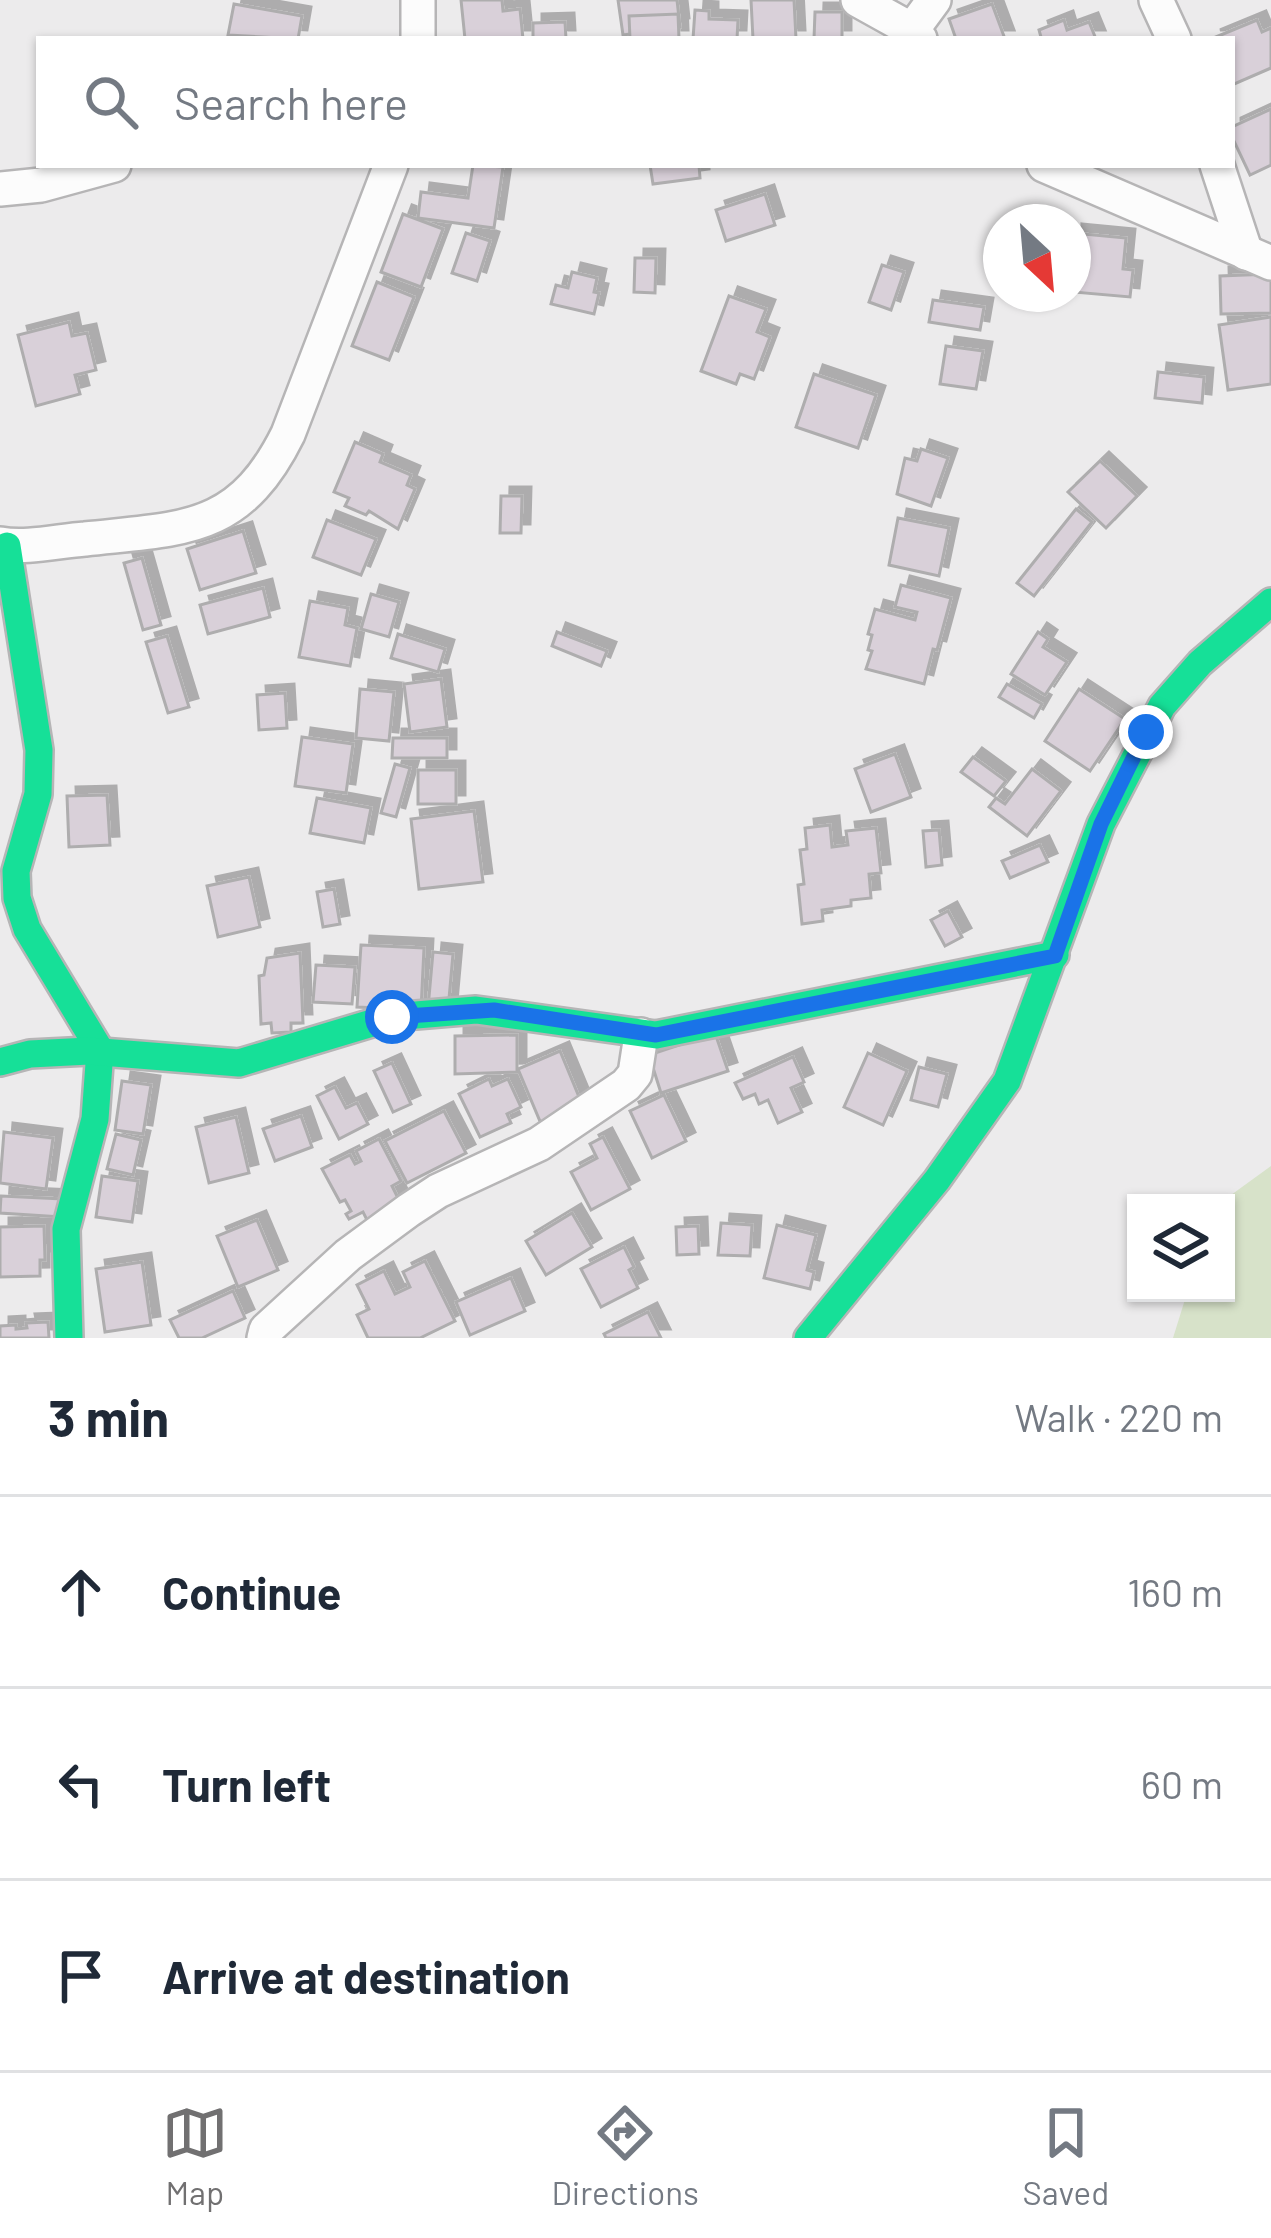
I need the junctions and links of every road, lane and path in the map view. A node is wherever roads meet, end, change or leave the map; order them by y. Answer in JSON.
{"nodes":[{"id":1,"x":418,"y":0,"type":"edge"},
{"id":2,"x":858,"y":0,"type":"edge"},
{"id":3,"x":934,"y":0,"type":"edge"},
{"id":4,"x":1156,"y":0,"type":"edge"},
{"id":5,"x":916,"y":34,"type":"edge"},
{"id":6,"x":418,"y":36,"type":"edge"},
{"id":7,"x":1173,"y":36,"type":"edge"},
{"id":8,"x":102,"y":168,"type":"edge"},
{"id":9,"x":390,"y":168,"type":"edge"},
{"id":10,"x":1051,"y":168,"type":"edge"},
{"id":11,"x":1218,"y":168,"type":"edge"},
{"id":12,"x":0,"y":189,"type":"edge"},
{"id":13,"x":1258,"y":258,"type":"edge"},
{"id":14,"x":4,"y":545,"type":"edge"},
{"id":15,"x":1271,"y":602,"type":"edge"},
{"id":16,"x":1055,"y":956,"type":"junction"},
{"id":17,"x":641,"y":1035,"type":"junction"},
{"id":18,"x":100,"y":1050,"type":"junction"},
{"id":19,"x":0,"y":1062,"type":"edge"},
{"id":20,"x":68,"y":1338,"type":"edge"},
{"id":21,"x":264,"y":1338,"type":"edge"},
{"id":22,"x":808,"y":1338,"type":"edge"}],
"edges":[{"from":1,"to":6,"type":"street"},
{"from":2,"to":5,"type":"street"},
{"from":3,"to":5,"type":"street"},
{"from":4,"to":7,"type":"street"},
{"from":8,"to":12,"type":"street"},
{"from":9,"to":14,"type":"street"},
{"from":10,"to":13,"type":"street"},
{"from":11,"to":13,"type":"street"},
{"from":14,"to":18,"type":"street"},
{"from":15,"to":16,"type":"street"},
{"from":16,"to":17,"type":"street"},
{"from":16,"to":22,"type":"street"},
{"from":17,"to":18,"type":"street"},
{"from":17,"to":21,"type":"street"},
{"from":18,"to":19,"type":"street"},
{"from":18,"to":20,"type":"street"}]}
